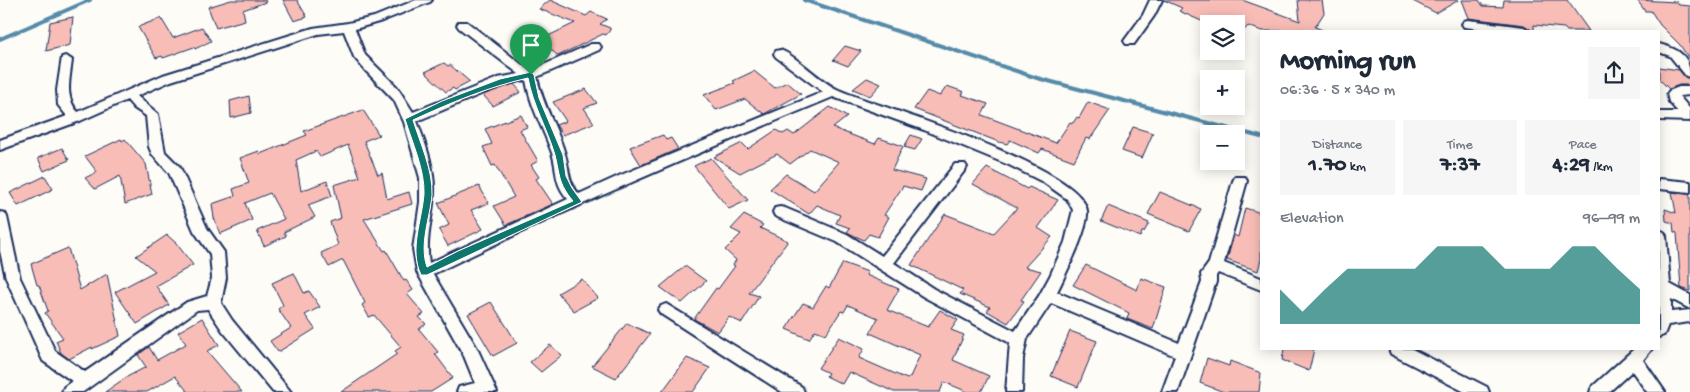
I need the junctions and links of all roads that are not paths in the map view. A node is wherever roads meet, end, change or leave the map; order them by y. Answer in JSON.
{"nodes":[{"id":1,"x":426,"y":0,"type":"edge"},
{"id":2,"x":1156,"y":0,"type":"edge"},
{"id":3,"x":1468,"y":24,"type":"dead end"},
{"id":4,"x":463,"y":25,"type":"dead end"},
{"id":5,"x":348,"y":27,"type":"junction"},
{"id":6,"x":1516,"y":30,"type":"edge"},
{"id":7,"x":1130,"y":40,"type":"dead end"},
{"id":8,"x":595,"y":47,"type":"dead end"},
{"id":9,"x":1660,"y":48,"type":"edge"},
{"id":10,"x":780,"y":54,"type":"dead end"},
{"id":11,"x":66,"y":60,"type":"dead end"},
{"id":12,"x":1690,"y":73,"type":"edge"},
{"id":13,"x":529,"y":75,"type":"junction"},
{"id":14,"x":1690,"y":91,"type":"edge"},
{"id":15,"x":833,"y":92,"type":"junction"},
{"id":16,"x":129,"y":94,"type":"junction"},
{"id":17,"x":1660,"y":116,"type":"edge"},
{"id":18,"x":1690,"y":117,"type":"edge"},
{"id":19,"x":76,"y":118,"type":"junction"},
{"id":20,"x":409,"y":119,"type":"junction"},
{"id":21,"x":0,"y":145,"type":"edge"},
{"id":22,"x":960,"y":167,"type":"dead end"},
{"id":23,"x":1240,"y":181,"type":"dead end"},
{"id":24,"x":1660,"y":184,"type":"edge"},
{"id":25,"x":1690,"y":188,"type":"edge"},
{"id":26,"x":578,"y":202,"type":"junction"},
{"id":27,"x":780,"y":212,"type":"dead end"},
{"id":28,"x":0,"y":217,"type":"edge"},
{"id":29,"x":1660,"y":249,"type":"edge"},
{"id":30,"x":884,"y":265,"type":"junction"},
{"id":31,"x":1216,"y":266,"type":"junction"},
{"id":32,"x":424,"y":272,"type":"junction"},
{"id":33,"x":1260,"y":284,"type":"edge"},
{"id":34,"x":1663,"y":287,"type":"junction"},
{"id":35,"x":1048,"y":295,"type":"junction"},
{"id":36,"x":1690,"y":303,"type":"edge"},
{"id":37,"x":213,"y":304,"type":"junction"},
{"id":38,"x":666,"y":310,"type":"dead end"},
{"id":39,"x":1690,"y":316,"type":"edge"},
{"id":40,"x":1660,"y":324,"type":"edge"},
{"id":41,"x":1019,"y":340,"type":"junction"},
{"id":42,"x":1399,"y":350,"type":"edge"},
{"id":43,"x":1182,"y":352,"type":"junction"},
{"id":44,"x":1639,"y":355,"type":"edge"},
{"id":45,"x":84,"y":381,"type":"junction"},
{"id":46,"x":279,"y":391,"type":"edge"},
{"id":47,"x":70,"y":392,"type":"edge"},
{"id":48,"x":466,"y":392,"type":"edge"},
{"id":49,"x":485,"y":392,"type":"edge"},
{"id":50,"x":489,"y":392,"type":"edge"},
{"id":51,"x":796,"y":392,"type":"edge"},
{"id":52,"x":1014,"y":392,"type":"edge"},
{"id":53,"x":1170,"y":392,"type":"edge"},
{"id":54,"x":1481,"y":392,"type":"edge"},
{"id":55,"x":1598,"y":392,"type":"edge"},
{"id":56,"x":1657,"y":392,"type":"edge"}],
"edges":[{"from":1,"to":5,"type":"street"},
{"from":2,"to":7,"type":"street"},
{"from":3,"to":6,"type":"street"},
{"from":4,"to":13,"type":"street"},
{"from":5,"to":16,"type":"street"},
{"from":5,"to":20,"type":"street"},
{"from":8,"to":13,"type":"street"},
{"from":9,"to":12,"type":"street"},
{"from":10,"to":15,"type":"street"},
{"from":11,"to":19,"type":"street"},
{"from":13,"to":20,"type":"street"},
{"from":13,"to":26,"type":"street"},
{"from":14,"to":18,"type":"street"},
{"from":15,"to":26,"type":"street"},
{"from":15,"to":35,"type":"street"},
{"from":16,"to":19,"type":"street"},
{"from":16,"to":37,"type":"street"},
{"from":17,"to":18,"type":"street"},
{"from":19,"to":21,"type":"street"},
{"from":20,"to":32,"type":"street"},
{"from":22,"to":30,"type":"street"},
{"from":23,"to":31,"type":"street"},
{"from":24,"to":25,"type":"street"},
{"from":26,"to":32,"type":"street"},
{"from":27,"to":30,"type":"street"},
{"from":28,"to":45,"type":"street"},
{"from":29,"to":34,"type":"street"},
{"from":30,"to":41,"type":"street"},
{"from":31,"to":33,"type":"street"},
{"from":31,"to":43,"type":"street"},
{"from":32,"to":50,"type":"street"},
{"from":34,"to":36,"type":"street"},
{"from":34,"to":40,"type":"street"},
{"from":35,"to":41,"type":"street"},
{"from":35,"to":43,"type":"street"},
{"from":37,"to":45,"type":"street"},
{"from":37,"to":46,"type":"street"},
{"from":38,"to":51,"type":"street"},
{"from":39,"to":40,"type":"street"},
{"from":41,"to":52,"type":"street"},
{"from":42,"to":54,"type":"street"},
{"from":43,"to":53,"type":"street"},
{"from":44,"to":55,"type":"street"},
{"from":44,"to":56,"type":"street"},
{"from":45,"to":47,"type":"street"},
{"from":48,"to":49,"type":"street"}]}
